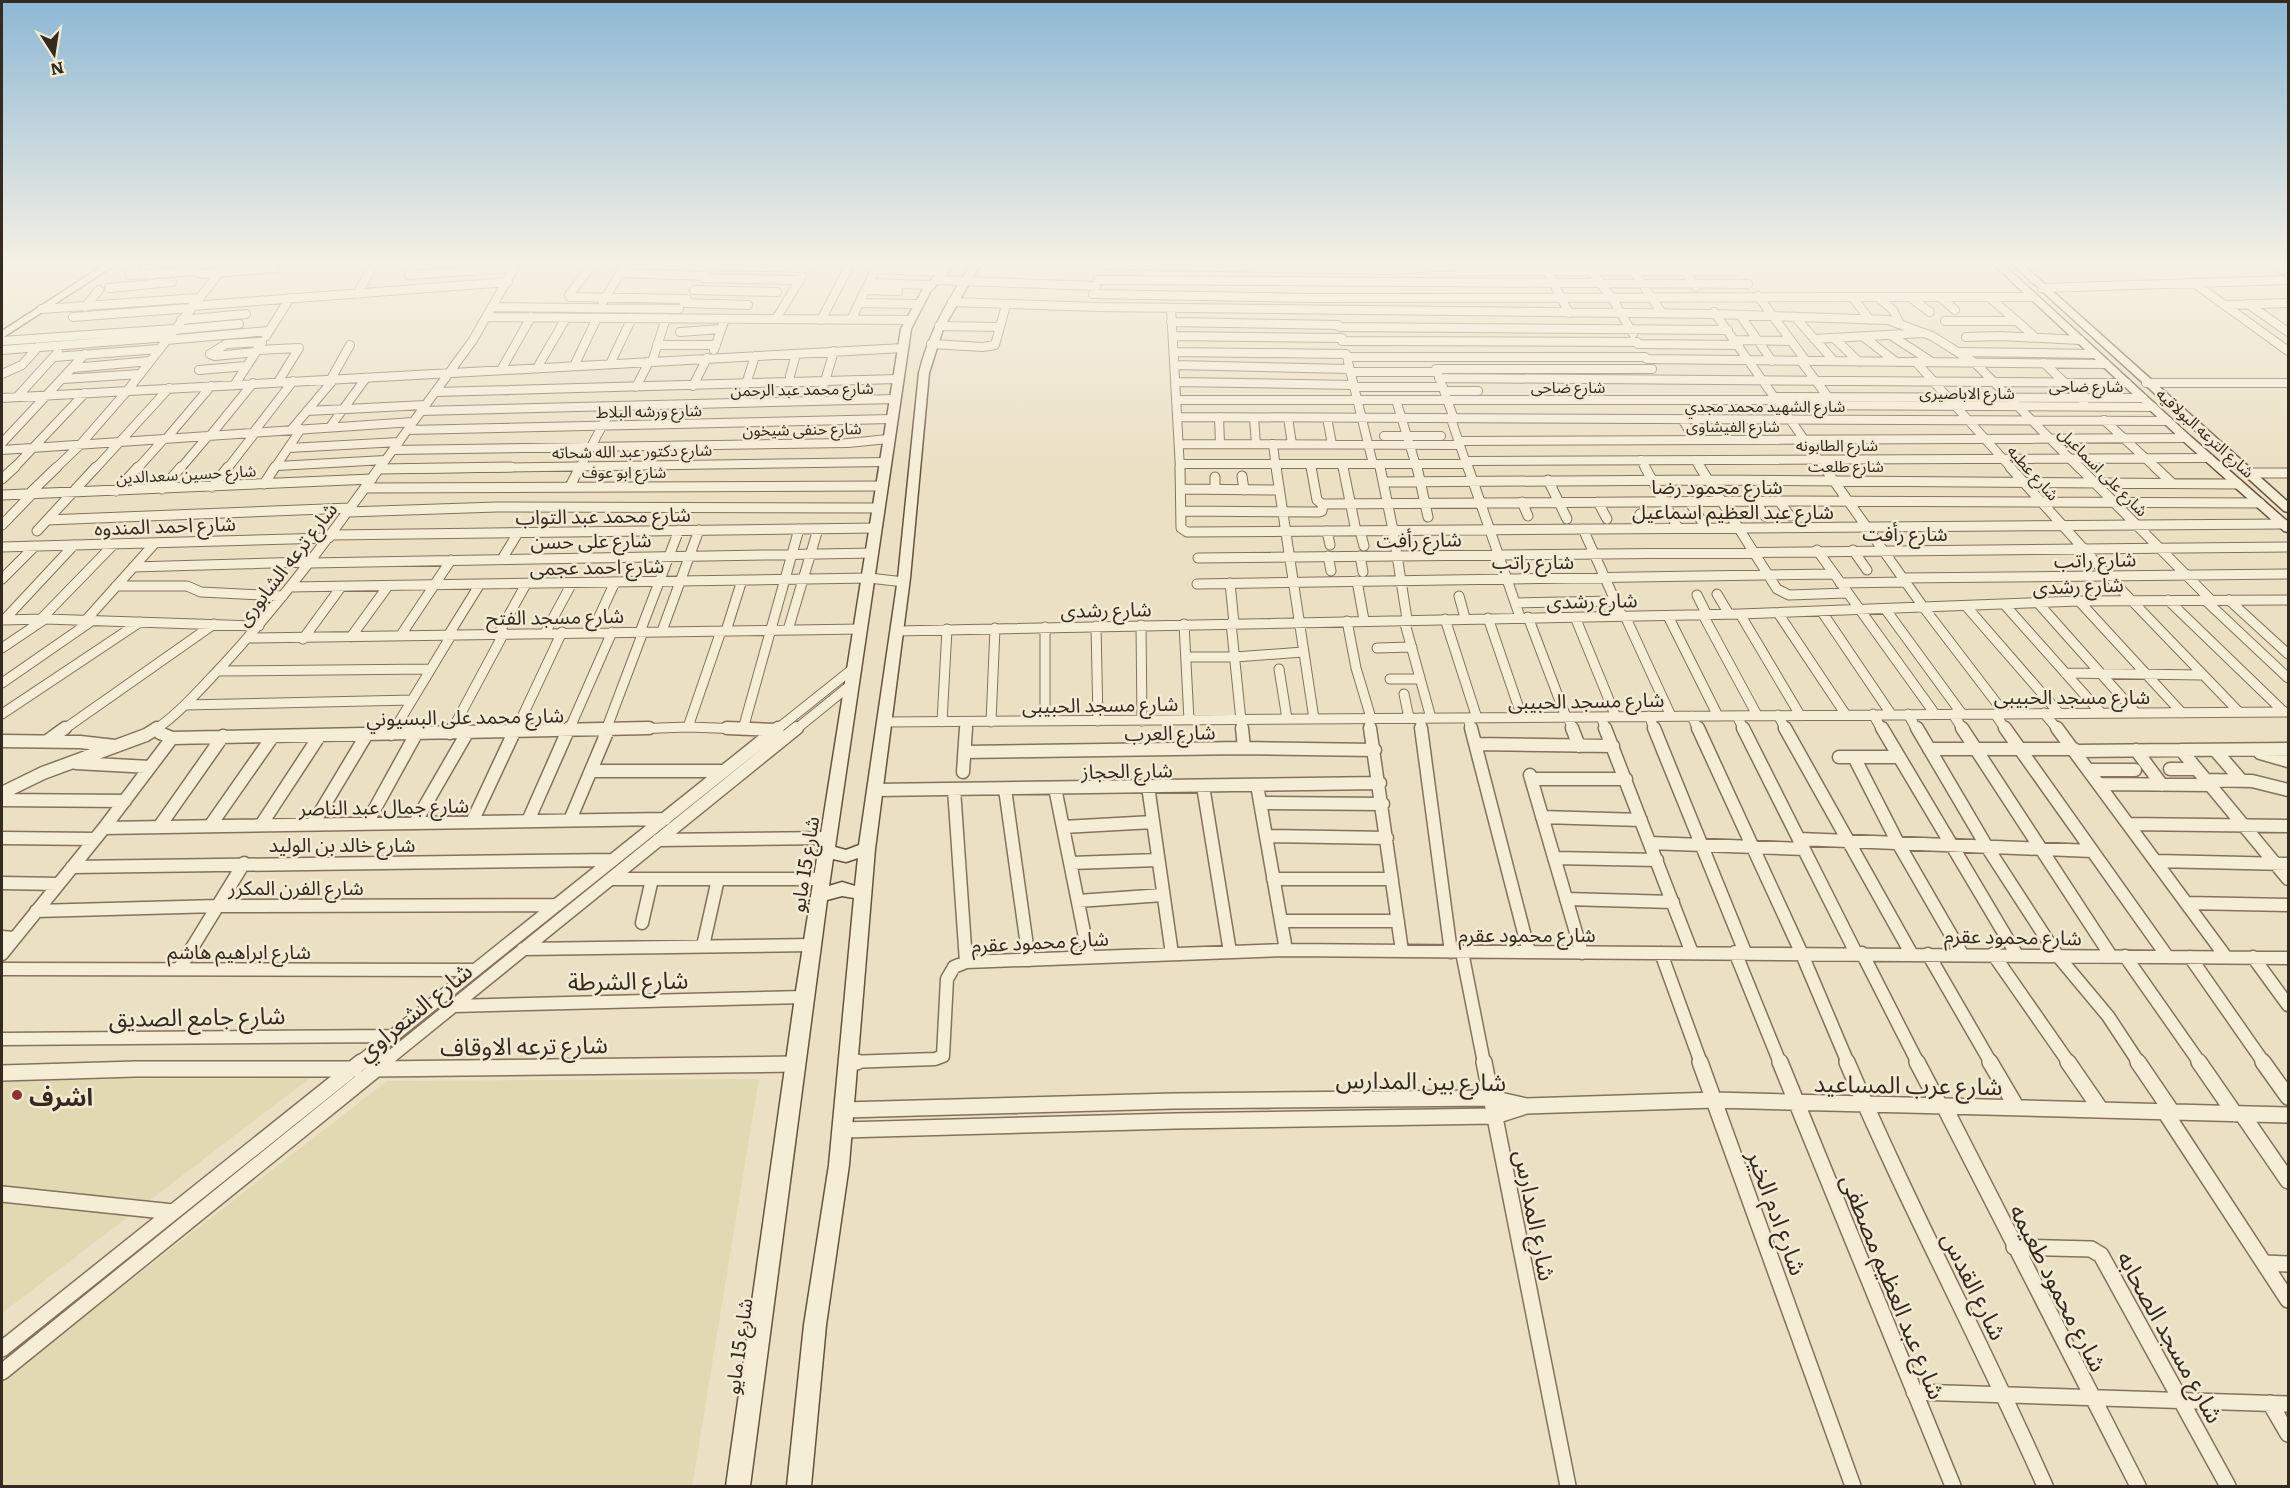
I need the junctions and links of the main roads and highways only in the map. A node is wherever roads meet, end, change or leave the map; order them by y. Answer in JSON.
{"nodes":[{"id":1,"x":906,"y":332,"type":"edge"},
{"id":2,"x":936,"y":332,"type":"edge"},
{"id":3,"x":2072,"y":332,"type":"edge"},
{"id":4,"x":2091,"y":332,"type":"edge"},
{"id":5,"x":2289,"y":508,"type":"edge"},
{"id":6,"x":2286,"y":526,"type":"edge"},
{"id":7,"x":828,"y":844,"type":"junction"},
{"id":8,"x":867,"y":849,"type":"junction"},
{"id":9,"x":821,"y":887,"type":"junction"},
{"id":10,"x":863,"y":894,"type":"junction"},
{"id":11,"x":738,"y":1486,"type":"edge"},
{"id":12,"x":799,"y":1486,"type":"edge"}],
"edges":[{"from":1,"to":7,"type":"main road","name":"شارع 15 مايو"},
{"from":2,"to":8,"type":"main road"},
{"from":3,"to":6,"type":"main road","name":"شارع الترعه البولاقيه"},
{"from":4,"to":5,"type":"main road","name":"شارع الترعه البولاقيه"},
{"from":7,"to":8,"type":"main road"},
{"from":7,"to":9,"type":"main road","name":"شارع 15 مايو"},
{"from":8,"to":10,"type":"main road"},
{"from":9,"to":10,"type":"main road"},
{"from":9,"to":11,"type":"main road","name":"شارع 15 مايو"},
{"from":10,"to":12,"type":"main road"}]}
